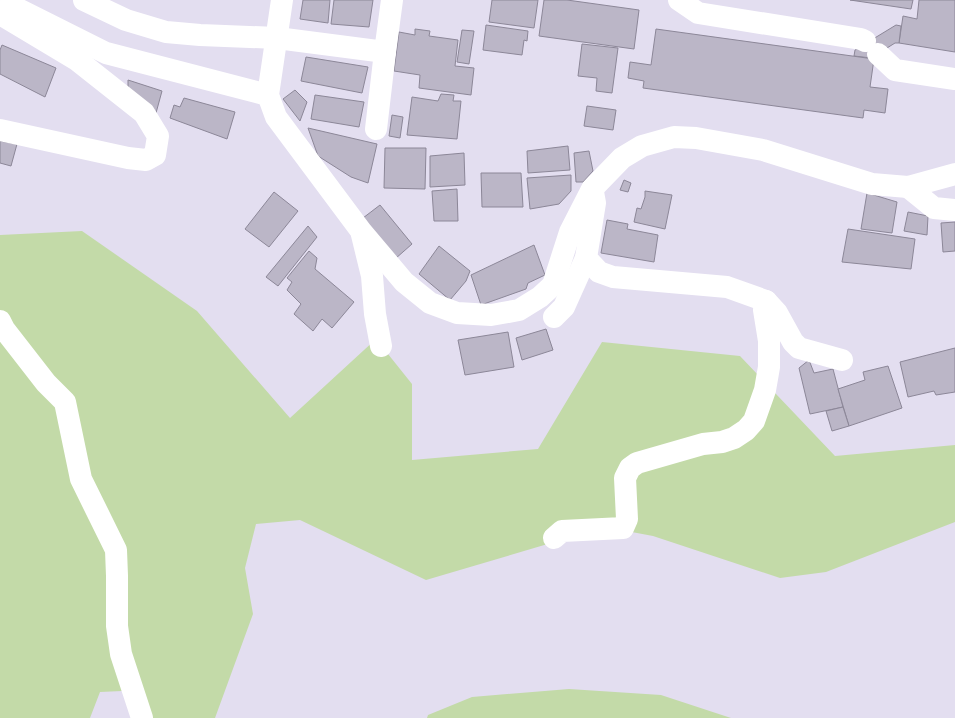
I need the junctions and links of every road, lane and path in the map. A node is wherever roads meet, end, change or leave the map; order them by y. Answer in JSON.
{"nodes":[{"id":1,"x":0,"y":0,"type":"edge"},
{"id":2,"x":84,"y":0,"type":"edge"},
{"id":3,"x":282,"y":0,"type":"edge"},
{"id":4,"x":392,"y":0,"type":"edge"},
{"id":5,"x":679,"y":0,"type":"edge"},
{"id":6,"x":0,"y":14,"type":"edge"},
{"id":7,"x":277,"y":38,"type":"junction"},
{"id":8,"x":385,"y":52,"type":"junction"},
{"id":9,"x":955,"y":79,"type":"edge"},
{"id":10,"x":268,"y":95,"type":"junction"},
{"id":11,"x":376,"y":129,"type":"dead end"},
{"id":12,"x":0,"y":130,"type":"edge"},
{"id":13,"x":955,"y":174,"type":"edge"},
{"id":14,"x":908,"y":187,"type":"junction"},
{"id":15,"x":592,"y":188,"type":"junction"},
{"id":16,"x":955,"y":210,"type":"edge"},
{"id":17,"x":361,"y":231,"type":"junction"},
{"id":18,"x":586,"y":258,"type":"junction"},
{"id":19,"x":766,"y":301,"type":"junction"},
{"id":20,"x":554,"y":317,"type":"dead end"},
{"id":21,"x":0,"y":321,"type":"edge"},
{"id":22,"x":381,"y":346,"type":"dead end"},
{"id":23,"x":842,"y":360,"type":"dead end"},
{"id":24,"x":554,"y":538,"type":"dead end"},
{"id":25,"x":142,"y":718,"type":"edge"}],
"edges":[{"from":1,"to":10,"type":"street"},
{"from":2,"to":7,"type":"street"},
{"from":3,"to":7,"type":"street"},
{"from":4,"to":8,"type":"street"},
{"from":5,"to":9,"type":"street"},
{"from":6,"to":12,"type":"street"},
{"from":7,"to":8,"type":"street"},
{"from":7,"to":10,"type":"street"},
{"from":8,"to":11,"type":"street"},
{"from":10,"to":17,"type":"street"},
{"from":13,"to":14,"type":"street"},
{"from":14,"to":15,"type":"street"},
{"from":14,"to":16,"type":"street"},
{"from":15,"to":17,"type":"street"},
{"from":15,"to":18,"type":"street"},
{"from":17,"to":22,"type":"street"},
{"from":18,"to":19,"type":"street"},
{"from":18,"to":20,"type":"street"},
{"from":19,"to":23,"type":"street"},
{"from":19,"to":24,"type":"street"},
{"from":21,"to":25,"type":"street"}]}
